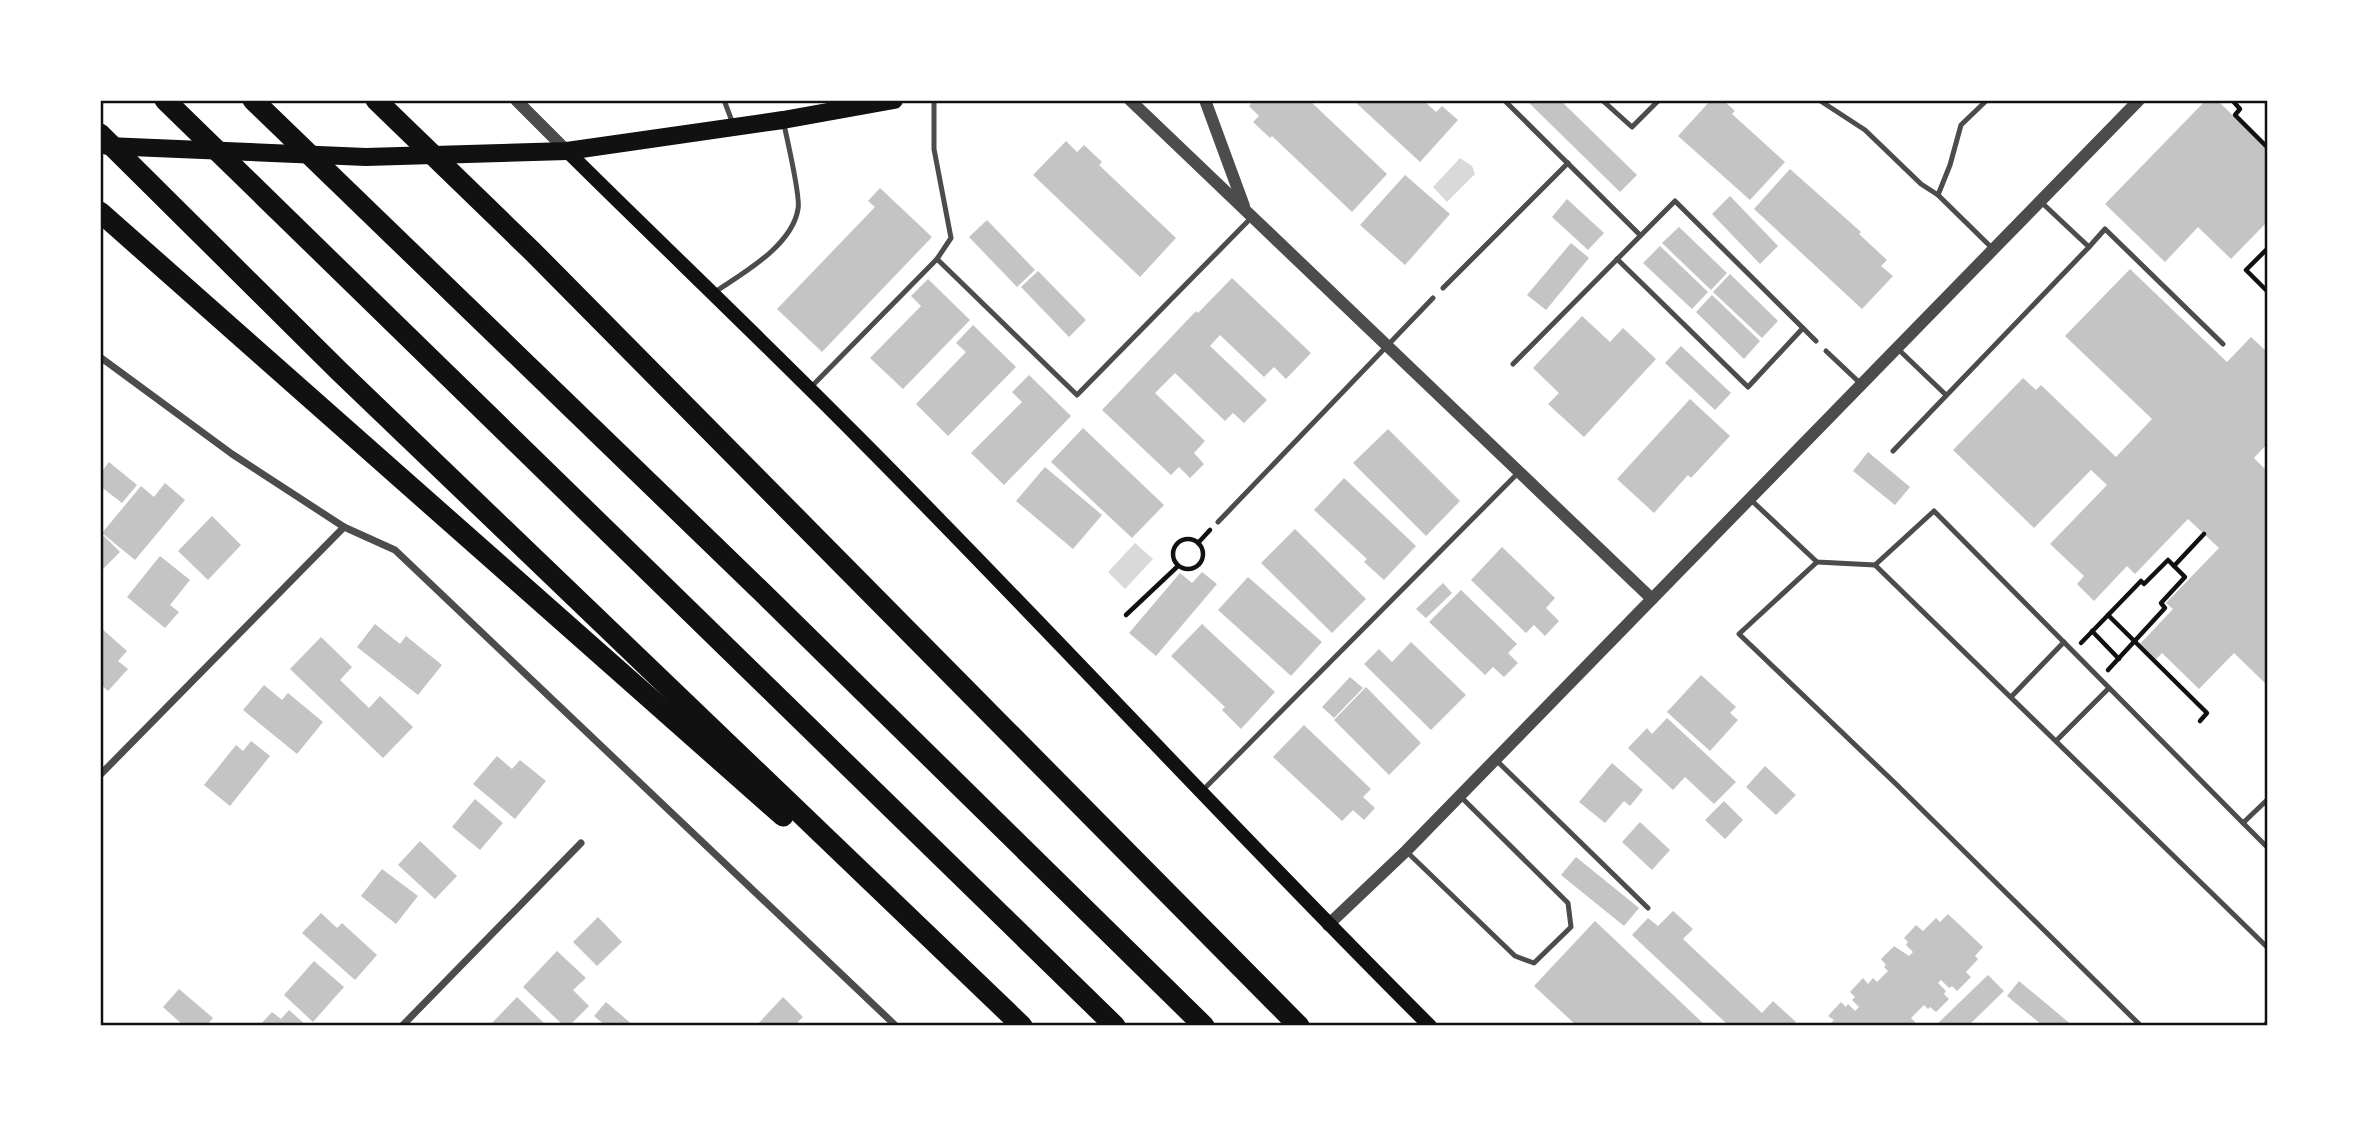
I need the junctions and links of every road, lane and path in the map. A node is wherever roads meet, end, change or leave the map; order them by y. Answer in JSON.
{"nodes":[{"id":1,"x":165,"y":100,"type":"edge"},
{"id":2,"x":253,"y":100,"type":"edge"},
{"id":3,"x":376,"y":100,"type":"edge"},
{"id":4,"x":516,"y":100,"type":"edge"},
{"id":5,"x":724,"y":100,"type":"edge"},
{"id":6,"x":894,"y":100,"type":"edge"},
{"id":7,"x":934,"y":100,"type":"edge"},
{"id":8,"x":1130,"y":100,"type":"edge"},
{"id":9,"x":1205,"y":100,"type":"edge"},
{"id":10,"x":1504,"y":100,"type":"edge"},
{"id":11,"x":1602,"y":100,"type":"edge"},
{"id":12,"x":1660,"y":100,"type":"edge"},
{"id":13,"x":1819,"y":100,"type":"edge"},
{"id":14,"x":1987,"y":100,"type":"edge"},
{"id":15,"x":2139,"y":100,"type":"edge"},
{"id":16,"x":2232,"y":100,"type":"edge"},
{"id":17,"x":783,"y":120,"type":"junction"},
{"id":18,"x":734,"y":127,"type":"junction"},
{"id":19,"x":100,"y":134,"type":"edge"},
{"id":20,"x":100,"y":146,"type":"edge"},
{"id":21,"x":2267,"y":147,"type":"edge"},
{"id":22,"x":567,"y":151,"type":"junction"},
{"id":23,"x":1568,"y":163,"type":"junction"},
{"id":24,"x":1938,"y":194,"type":"junction"},
{"id":25,"x":2040,"y":201,"type":"junction"},
{"id":26,"x":100,"y":212,"type":"edge"},
{"id":27,"x":1248,"y":213,"type":"junction"},
{"id":28,"x":1640,"y":235,"type":"junction"},
{"id":29,"x":2089,"y":247,"type":"junction"},
{"id":30,"x":1993,"y":248,"type":"junction"},
{"id":31,"x":2267,"y":249,"type":"edge"},
{"id":32,"x":937,"y":259,"type":"junction"},
{"id":33,"x":1617,"y":259,"type":"junction"},
{"id":34,"x":1443,"y":288,"type":"dead end"},
{"id":35,"x":2267,"y":291,"type":"edge"},
{"id":36,"x":712,"y":294,"type":"junction"},
{"id":37,"x":1433,"y":298,"type":"dead end"},
{"id":38,"x":1804,"y":328,"type":"junction"},
{"id":39,"x":1816,"y":341,"type":"dead end"},
{"id":40,"x":2223,"y":344,"type":"dead end"},
{"id":41,"x":1387,"y":345,"type":"junction"},
{"id":42,"x":1897,"y":348,"type":"junction"},
{"id":43,"x":1826,"y":351,"type":"dead end"},
{"id":44,"x":100,"y":357,"type":"edge"},
{"id":45,"x":1513,"y":364,"type":"dead end"},
{"id":46,"x":1861,"y":384,"type":"junction"},
{"id":47,"x":809,"y":389,"type":"junction"},
{"id":48,"x":1946,"y":395,"type":"junction"},
{"id":49,"x":1893,"y":451,"type":"dead end"},
{"id":50,"x":1519,"y":472,"type":"junction"},
{"id":51,"x":1750,"y":499,"type":"junction"},
{"id":52,"x":1218,"y":522,"type":"dead end"},
{"id":53,"x":344,"y":527,"type":"junction"},
{"id":54,"x":2204,"y":534,"type":"dead end"},
{"id":55,"x":1817,"y":562,"type":"junction"},
{"id":56,"x":1875,"y":565,"type":"junction"},
{"id":57,"x":1178,"y":566,"type":"junction"},
{"id":58,"x":2174,"y":566,"type":"junction"},
{"id":59,"x":1652,"y":599,"type":"junction"},
{"id":60,"x":1126,"y":615,"type":"dead end"},
{"id":61,"x":2108,"y":615,"type":"junction"},
{"id":62,"x":2134,"y":641,"type":"junction"},
{"id":63,"x":2064,"y":642,"type":"junction"},
{"id":64,"x":2109,"y":688,"type":"junction"},
{"id":65,"x":2011,"y":698,"type":"junction"},
{"id":66,"x":2200,"y":720,"type":"dead end"},
{"id":67,"x":2056,"y":741,"type":"junction"},
{"id":68,"x":1496,"y":760,"type":"junction"},
{"id":69,"x":101,"y":774,"type":"edge"},
{"id":70,"x":1202,"y":791,"type":"junction"},
{"id":71,"x":1460,"y":796,"type":"junction"},
{"id":72,"x":2267,"y":800,"type":"edge"},
{"id":73,"x":2244,"y":823,"type":"junction"},
{"id":74,"x":581,"y":843,"type":"dead end"},
{"id":75,"x":2267,"y":847,"type":"edge"},
{"id":76,"x":1406,"y":851,"type":"junction"},
{"id":77,"x":1648,"y":908,"type":"dead end"},
{"id":78,"x":1328,"y":925,"type":"junction"},
{"id":79,"x":2267,"y":947,"type":"edge"},
{"id":80,"x":2135,"y":1023,"type":"edge"},
{"id":81,"x":401,"y":1026,"type":"edge"},
{"id":82,"x":896,"y":1026,"type":"edge"},
{"id":83,"x":1021,"y":1026,"type":"edge"},
{"id":84,"x":1115,"y":1026,"type":"edge"},
{"id":85,"x":1204,"y":1026,"type":"edge"},
{"id":86,"x":1299,"y":1026,"type":"edge"},
{"id":87,"x":1430,"y":1026,"type":"edge"},
{"id":88,"x":2141,"y":1026,"type":"edge"}],
"edges":[{"from":1,"to":84,"type":"highway"},
{"from":2,"to":85,"type":"highway"},
{"from":3,"to":86,"type":"highway"},
{"from":4,"to":22,"type":"street"},
{"from":5,"to":18,"type":"lane"},
{"from":6,"to":17,"type":"main road"},
{"from":7,"to":32,"type":"lane"},
{"from":8,"to":27,"type":"street"},
{"from":9,"to":27,"type":"street"},
{"from":10,"to":23,"type":"lane"},
{"from":11,"to":12,"type":"lane"},
{"from":13,"to":24,"type":"lane"},
{"from":14,"to":24,"type":"lane"},
{"from":15,"to":25,"type":"street"},
{"from":16,"to":21,"type":"path"},
{"from":17,"to":18,"type":"main road"},
{"from":17,"to":36,"type":"lane"},
{"from":18,"to":22,"type":"main road"},
{"from":19,"to":83,"type":"highway"},
{"from":20,"to":22,"type":"main road"},
{"from":22,"to":36,"type":"main road"},
{"from":23,"to":28,"type":"lane"},
{"from":23,"to":34,"type":"lane"},
{"from":24,"to":30,"type":"lane"},
{"from":25,"to":29,"type":"lane"},
{"from":25,"to":30,"type":"street"},
{"from":26,"to":83,"type":"highway"},
{"from":27,"to":32,"type":"lane"},
{"from":27,"to":41,"type":"street"},
{"from":28,"to":33,"type":"lane"},
{"from":28,"to":38,"type":"lane"},
{"from":29,"to":40,"type":"lane"},
{"from":29,"to":48,"type":"lane"},
{"from":30,"to":42,"type":"street"},
{"from":31,"to":35,"type":"path"},
{"from":32,"to":47,"type":"lane"},
{"from":33,"to":38,"type":"lane"},
{"from":33,"to":45,"type":"lane"},
{"from":36,"to":47,"type":"main road"},
{"from":37,"to":41,"type":"lane"},
{"from":38,"to":39,"type":"lane"},
{"from":41,"to":50,"type":"street"},
{"from":41,"to":52,"type":"lane"},
{"from":42,"to":46,"type":"street"},
{"from":42,"to":48,"type":"lane"},
{"from":43,"to":46,"type":"lane"},
{"from":44,"to":53,"type":"street"},
{"from":46,"to":51,"type":"street"},
{"from":47,"to":70,"type":"main road"},
{"from":48,"to":49,"type":"lane"},
{"from":50,"to":59,"type":"street"},
{"from":50,"to":70,"type":"lane"},
{"from":51,"to":55,"type":"lane"},
{"from":51,"to":59,"type":"street"},
{"from":53,"to":69,"type":"street"},
{"from":53,"to":82,"type":"street"},
{"from":54,"to":58,"type":"path"},
{"from":55,"to":56,"type":"lane"},
{"from":55,"to":80,"type":"lane"},
{"from":56,"to":63,"type":"lane"},
{"from":56,"to":65,"type":"lane"},
{"from":57,"to":57,"type":"path"},
{"from":57,"to":60,"type":"path"},
{"from":58,"to":61,"type":"path"},
{"from":58,"to":62,"type":"path"},
{"from":59,"to":68,"type":"street"},
{"from":61,"to":62,"type":"path"},
{"from":61,"to":62,"type":"path"},
{"from":62,"to":66,"type":"path"},
{"from":63,"to":64,"type":"lane"},
{"from":63,"to":65,"type":"lane"},
{"from":64,"to":67,"type":"lane"},
{"from":64,"to":73,"type":"lane"},
{"from":65,"to":67,"type":"lane"},
{"from":67,"to":79,"type":"lane"},
{"from":68,"to":71,"type":"street"},
{"from":68,"to":77,"type":"lane"},
{"from":70,"to":78,"type":"main road"},
{"from":71,"to":76,"type":"street"},
{"from":71,"to":76,"type":"lane"},
{"from":72,"to":73,"type":"lane"},
{"from":73,"to":75,"type":"lane"},
{"from":74,"to":81,"type":"street"},
{"from":76,"to":78,"type":"street"},
{"from":78,"to":87,"type":"main road"},
{"from":80,"to":88,"type":"lane"}]}
